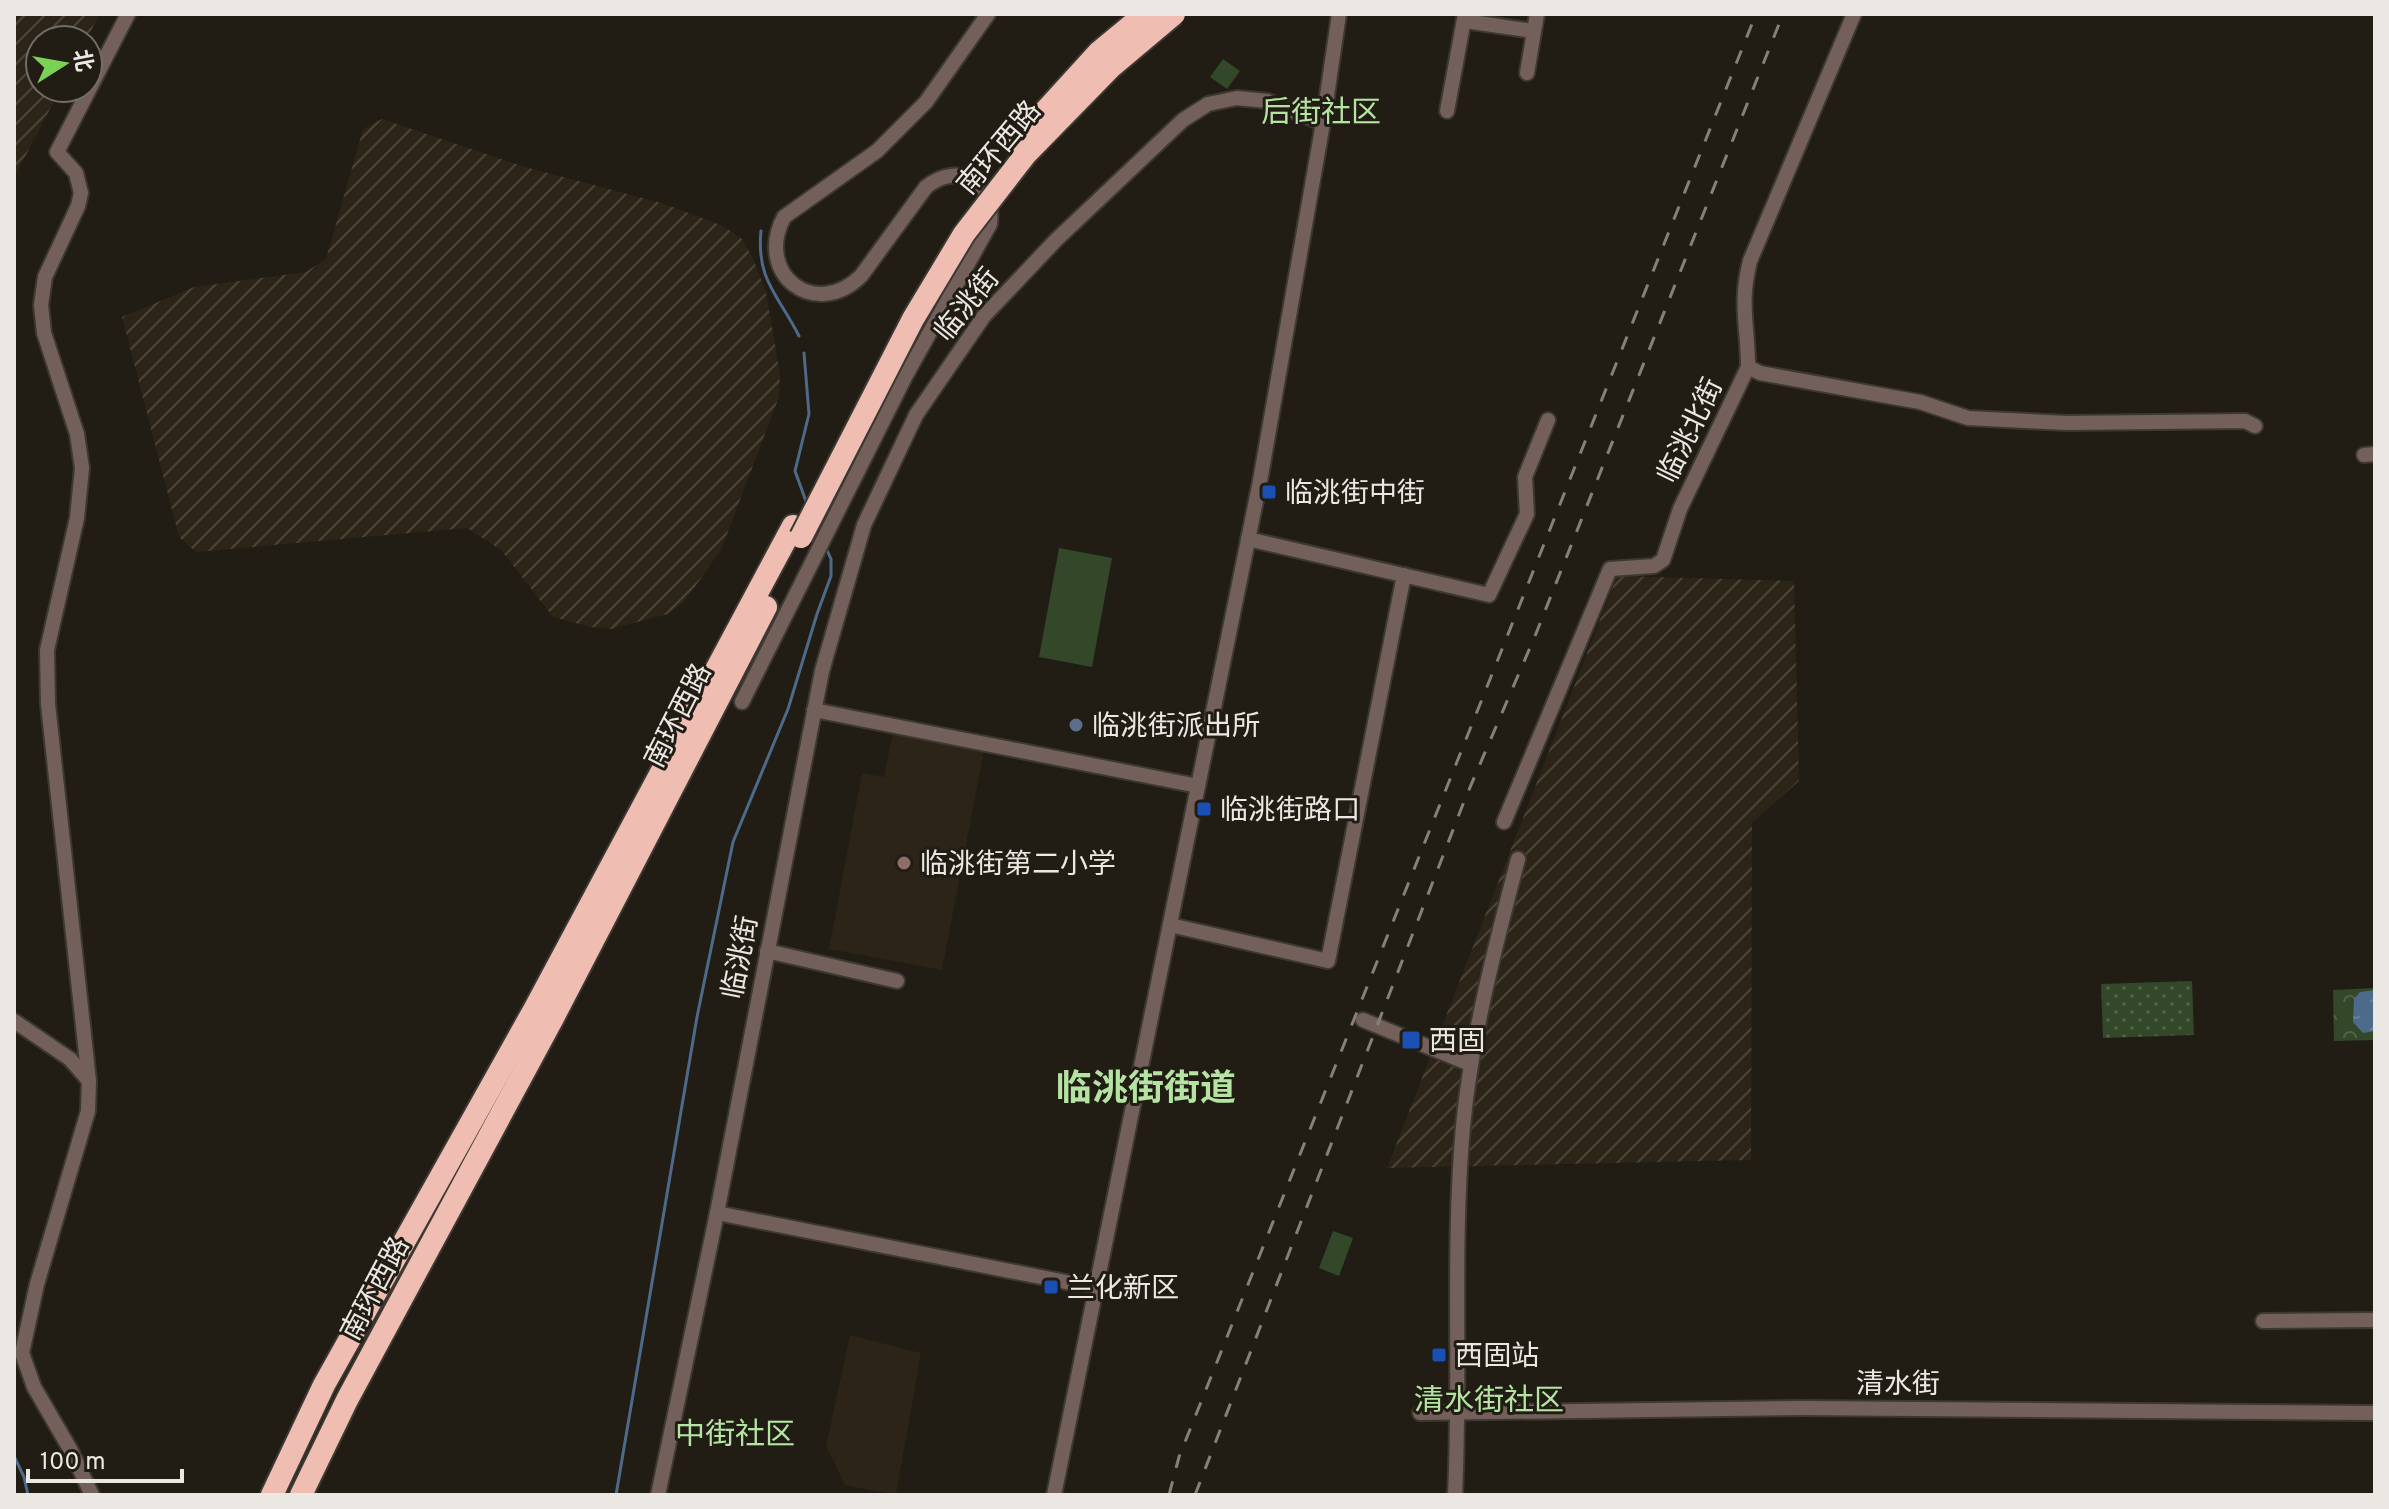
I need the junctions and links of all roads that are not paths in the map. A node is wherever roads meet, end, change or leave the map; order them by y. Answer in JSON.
{"nodes":[{"id":1,"x":128,"y":14,"type":"edge"},
{"id":2,"x":988,"y":14,"type":"edge"},
{"id":3,"x":1145,"y":14,"type":"edge"},
{"id":4,"x":1174,"y":14,"type":"edge"},
{"id":5,"x":1339,"y":14,"type":"edge"},
{"id":6,"x":1537,"y":14,"type":"edge"},
{"id":7,"x":1854,"y":14,"type":"edge"},
{"id":8,"x":1465,"y":18,"type":"edge"},
{"id":9,"x":1533,"y":31,"type":"junction"},
{"id":10,"x":1527,"y":73,"type":"dead end"},
{"id":11,"x":1447,"y":111,"type":"dead end"},
{"id":12,"x":1323,"y":123,"type":"junction"},
{"id":13,"x":1748,"y":367,"type":"junction"},
{"id":14,"x":1548,"y":420,"type":"dead end"},
{"id":15,"x":2255,"y":426,"type":"dead end"},
{"id":16,"x":797,"y":531,"type":"junction"},
{"id":17,"x":1248,"y":539,"type":"junction"},
{"id":18,"x":1404,"y":575,"type":"junction"},
{"id":19,"x":742,"y":702,"type":"dead end"},
{"id":20,"x":814,"y":710,"type":"junction"},
{"id":21,"x":1198,"y":786,"type":"junction"},
{"id":22,"x":1504,"y":822,"type":"dead end"},
{"id":23,"x":1518,"y":859,"type":"dead end"},
{"id":24,"x":1170,"y":925,"type":"junction"},
{"id":25,"x":767,"y":951,"type":"junction"},
{"id":26,"x":897,"y":981,"type":"dead end"},
{"id":27,"x":1363,"y":1020,"type":"dead end"},
{"id":28,"x":14,"y":1021,"type":"edge"},
{"id":29,"x":1470,"y":1064,"type":"junction"},
{"id":30,"x":89,"y":1081,"type":"junction"},
{"id":31,"x":717,"y":1213,"type":"junction"},
{"id":32,"x":1096,"y":1288,"type":"junction"},
{"id":33,"x":2375,"y":1320,"type":"edge"},
{"id":34,"x":2263,"y":1321,"type":"dead end"},
{"id":35,"x":1420,"y":1413,"type":"dead end"},
{"id":36,"x":2375,"y":1413,"type":"edge"},
{"id":37,"x":1459,"y":1414,"type":"junction"},
{"id":38,"x":92,"y":1495,"type":"edge"},
{"id":39,"x":272,"y":1495,"type":"edge"},
{"id":40,"x":301,"y":1495,"type":"edge"},
{"id":41,"x":658,"y":1495,"type":"edge"},
{"id":42,"x":1054,"y":1495,"type":"edge"},
{"id":43,"x":1455,"y":1495,"type":"edge"}],
"edges":[{"from":1,"to":30,"type":"street"},
{"from":2,"to":19,"type":"street"},
{"from":3,"to":16,"type":"highway","name":"南环西路","bridge":true},
{"from":4,"to":16,"type":"highway","name":"南环西路","bridge":true},
{"from":5,"to":12,"type":"street"},
{"from":6,"to":9,"type":"street"},
{"from":7,"to":13,"type":"street","name":"临洮北街"},
{"from":8,"to":9,"type":"street"},
{"from":8,"to":11,"type":"street"},
{"from":9,"to":10,"type":"street"},
{"from":12,"to":17,"type":"street"},
{"from":12,"to":20,"type":"street","name":"临洮街"},
{"from":13,"to":15,"type":"street"},
{"from":13,"to":22,"type":"street","name":"临洮北街"},
{"from":14,"to":18,"type":"street"},
{"from":16,"to":39,"type":"highway","name":"南环西路"},
{"from":16,"to":40,"type":"highway","name":"南环西路"},
{"from":17,"to":18,"type":"street"},
{"from":17,"to":21,"type":"street"},
{"from":18,"to":24,"type":"street"},
{"from":20,"to":21,"type":"street"},
{"from":20,"to":25,"type":"street","name":"临洮街"},
{"from":21,"to":24,"type":"street"},
{"from":23,"to":29,"type":"street"},
{"from":24,"to":32,"type":"street"},
{"from":25,"to":26,"type":"street"},
{"from":25,"to":31,"type":"street","name":"临洮街"},
{"from":27,"to":29,"type":"street"},
{"from":28,"to":30,"type":"street"},
{"from":29,"to":37,"type":"street"},
{"from":30,"to":38,"type":"street"},
{"from":31,"to":32,"type":"street"},
{"from":31,"to":41,"type":"street","name":"临洮街"},
{"from":32,"to":42,"type":"street"},
{"from":33,"to":34,"type":"street"},
{"from":35,"to":37,"type":"street","name":"清水街"},
{"from":36,"to":37,"type":"street","name":"清水街"},
{"from":37,"to":43,"type":"street"}]}
